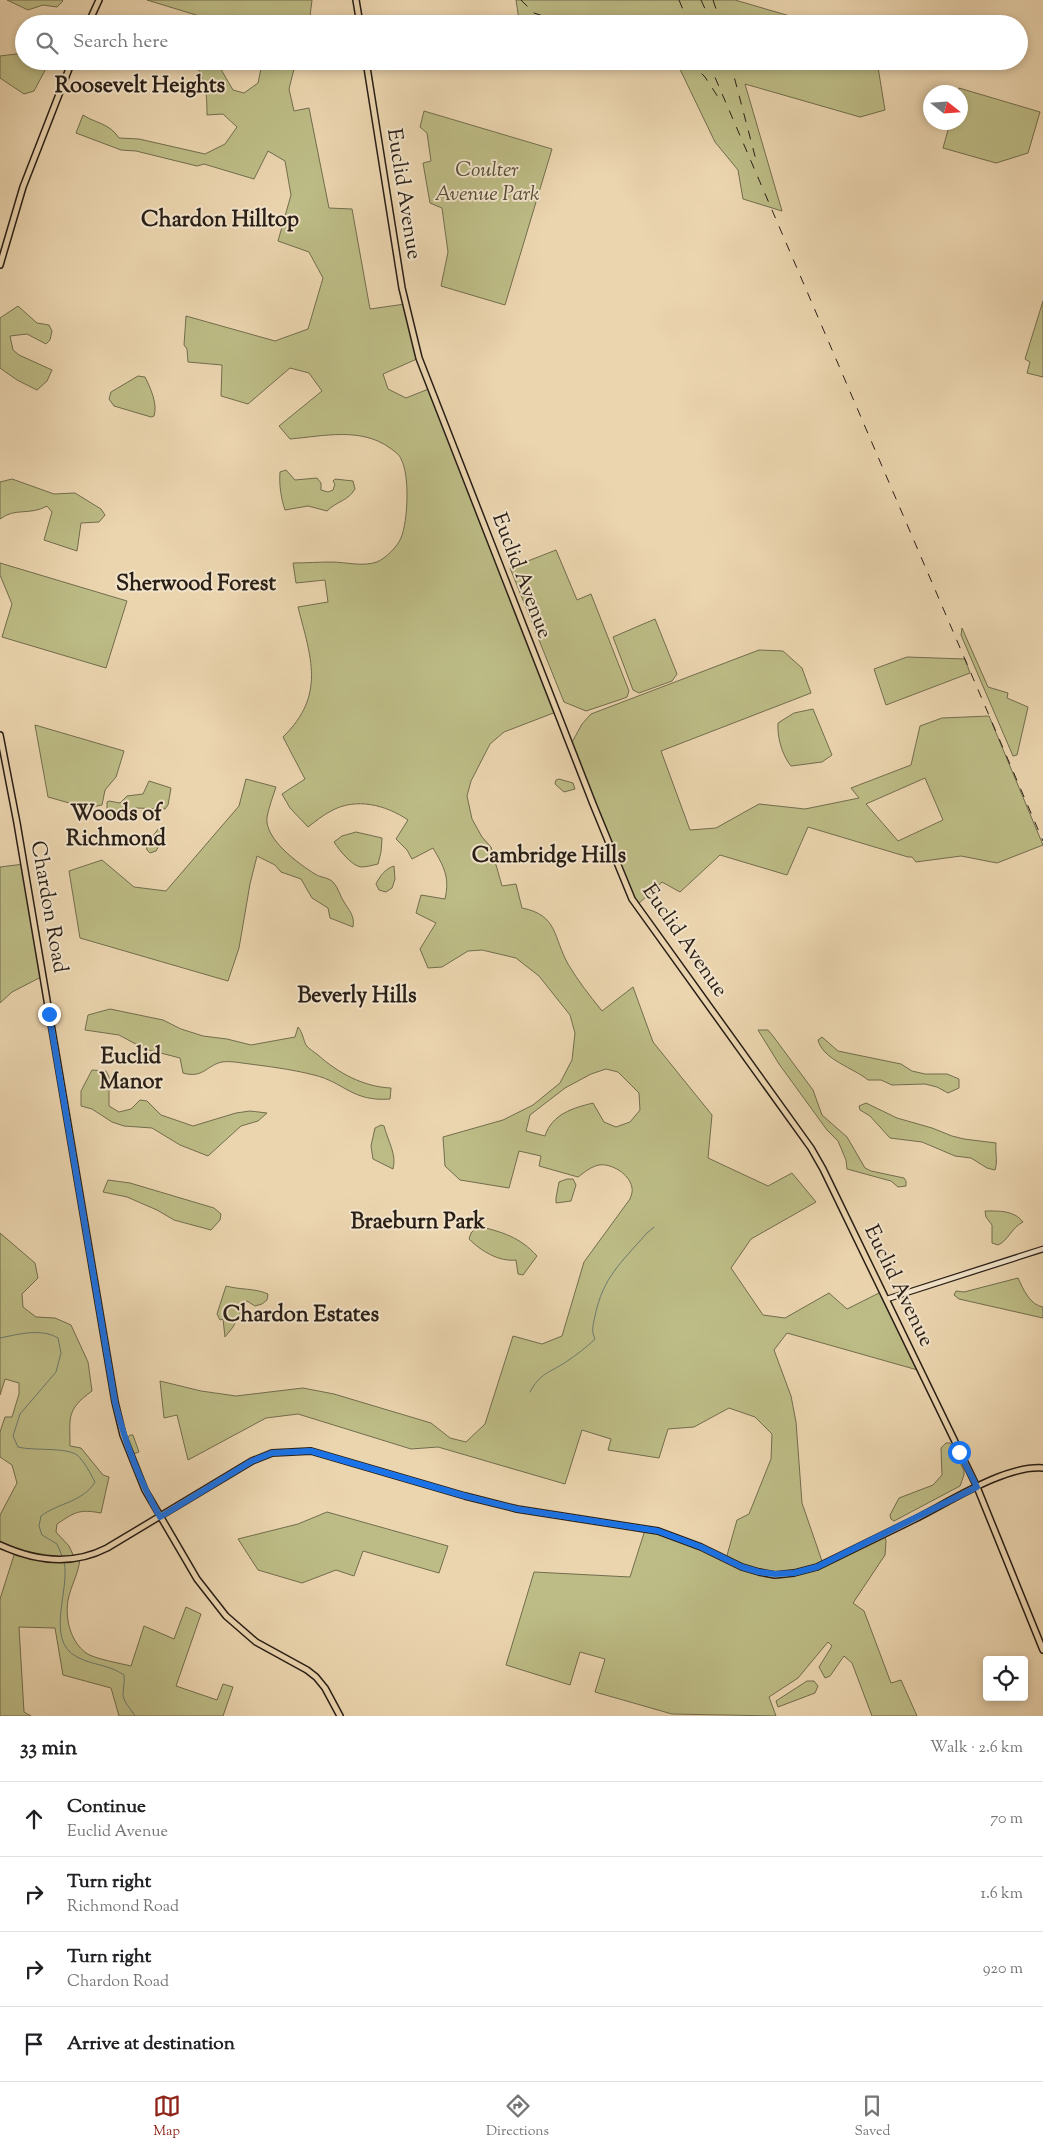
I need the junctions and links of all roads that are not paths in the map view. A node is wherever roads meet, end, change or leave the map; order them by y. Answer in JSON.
{"nodes":[{"id":1,"x":99,"y":0,"type":"edge"},
{"id":2,"x":356,"y":0,"type":"edge"},
{"id":3,"x":92,"y":15,"type":"edge"},
{"id":4,"x":358,"y":15,"type":"edge"},
{"id":5,"x":68,"y":70,"type":"edge"},
{"id":6,"x":367,"y":70,"type":"edge"},
{"id":7,"x":0,"y":265,"type":"edge"},
{"id":8,"x":0,"y":735,"type":"edge"},
{"id":9,"x":1043,"y":1249,"type":"edge"},
{"id":10,"x":887,"y":1299,"type":"junction"},
{"id":11,"x":1043,"y":1468,"type":"edge"},
{"id":12,"x":977,"y":1487,"type":"junction"},
{"id":13,"x":160,"y":1517,"type":"junction"},
{"id":14,"x":0,"y":1545,"type":"edge"},
{"id":15,"x":1043,"y":1650,"type":"edge"},
{"id":16,"x":340,"y":1716,"type":"edge"}],
"edges":[{"from":1,"to":3,"type":"main road"},
{"from":2,"to":4,"type":"main road"},
{"from":5,"to":7,"type":"main road"},
{"from":6,"to":10,"type":"main road","name":"Euclid Avenue"},
{"from":8,"to":13,"type":"main road","name":"Chardon Road"},
{"from":9,"to":10,"type":"main road"},
{"from":10,"to":12,"type":"main road","name":"Euclid Avenue"},
{"from":11,"to":12,"type":"main road"},
{"from":12,"to":13,"type":"main road"},
{"from":12,"to":15,"type":"main road","name":"Euclid Avenue"},
{"from":13,"to":14,"type":"main road"},
{"from":13,"to":16,"type":"main road","name":"Chardon Road"}]}
